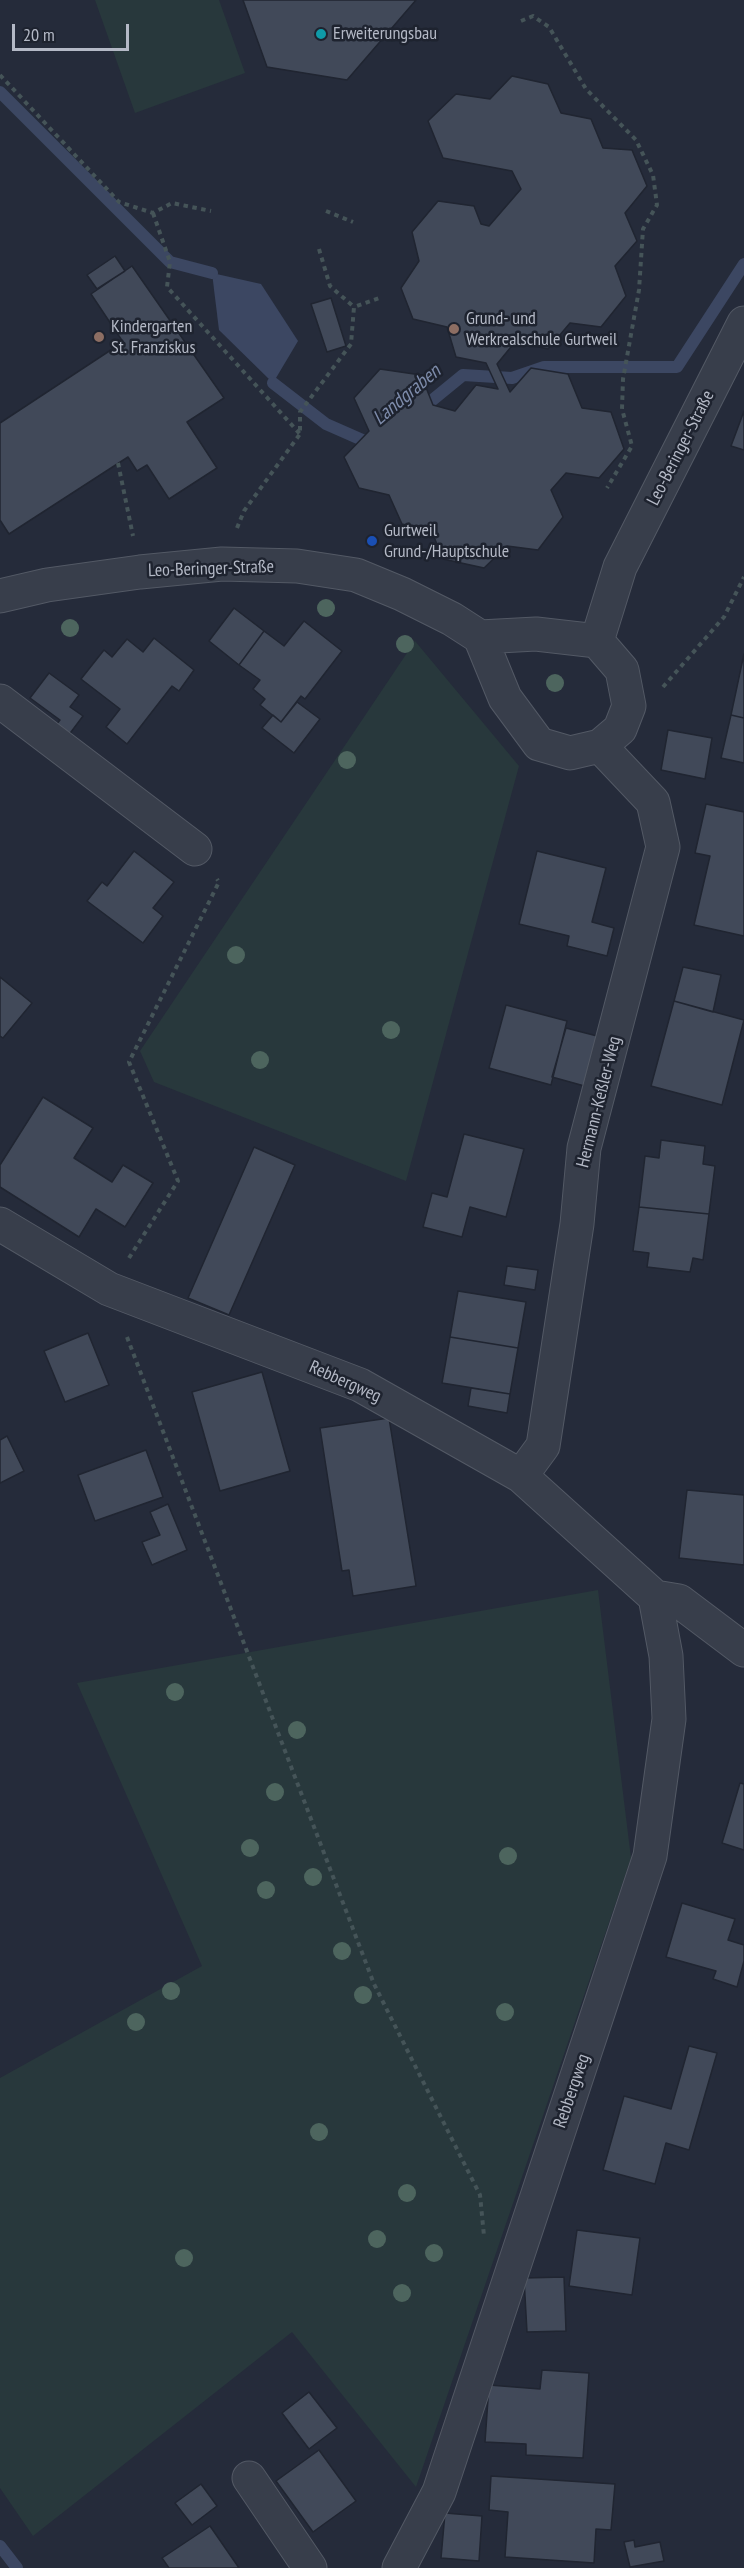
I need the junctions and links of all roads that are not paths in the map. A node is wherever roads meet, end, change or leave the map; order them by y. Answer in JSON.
{"nodes":[{"id":1,"x":744,"y":323,"type":"edge"},
{"id":2,"x":0,"y":596,"type":"edge"},
{"id":3,"x":480,"y":637,"type":"junction"},
{"id":4,"x":597,"y":641,"type":"junction"},
{"id":5,"x":0,"y":701,"type":"edge"},
{"id":6,"x":600,"y":746,"type":"junction"},
{"id":7,"x":195,"y":849,"type":"road end"},
{"id":8,"x":0,"y":1224,"type":"edge"},
{"id":9,"x":521,"y":1476,"type":"junction"},
{"id":10,"x":655,"y":1597,"type":"junction"},
{"id":11,"x":744,"y":1650,"type":"edge"},
{"id":12,"x":249,"y":2478,"type":"dead end"},
{"id":13,"x":310,"y":2568,"type":"edge"},
{"id":14,"x":399,"y":2568,"type":"edge"}],
"edges":[{"from":1,"to":4,"type":"street","name":"Leo-Beringer-Straße"},
{"from":2,"to":3,"type":"street","name":"Leo-Beringer-Straße"},
{"from":3,"to":4,"type":"street"},
{"from":3,"to":6,"type":"street"},
{"from":4,"to":6,"type":"street"},
{"from":5,"to":7,"type":"street"},
{"from":6,"to":9,"type":"street","name":"Hermann-Keßler-Weg"},
{"from":8,"to":9,"type":"street","name":"Rebbergweg"},
{"from":9,"to":10,"type":"street","name":"Rebbergweg"},
{"from":10,"to":11,"type":"street","name":"Rebbergweg"},
{"from":10,"to":14,"type":"street","name":"Rebbergweg"},
{"from":12,"to":13,"type":"street"}]}
